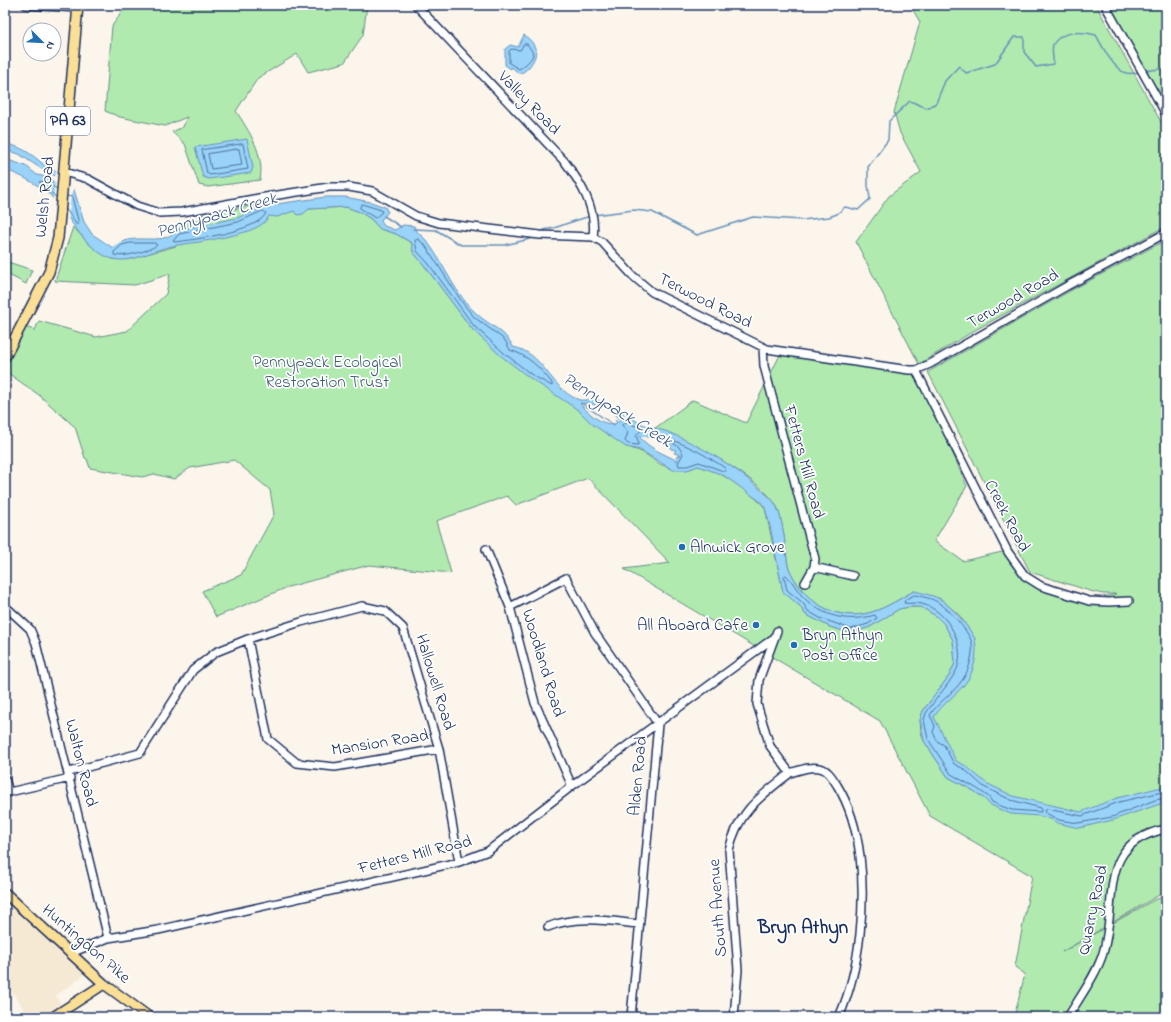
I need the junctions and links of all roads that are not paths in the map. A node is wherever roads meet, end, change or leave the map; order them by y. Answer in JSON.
{"nodes":[{"id":1,"x":26,"y":5,"type":"edge"},
{"id":2,"x":416,"y":5,"type":"edge"},
{"id":3,"x":1105,"y":5,"type":"edge"},
{"id":4,"x":78,"y":6,"type":"edge"},
{"id":5,"x":1166,"y":114,"type":"edge"},
{"id":6,"x":64,"y":174,"type":"junction"},
{"id":7,"x":1166,"y":233,"type":"edge"},
{"id":8,"x":593,"y":237,"type":"junction"},
{"id":9,"x":763,"y":347,"type":"junction"},
{"id":10,"x":5,"y":357,"type":"edge"},
{"id":11,"x":916,"y":370,"type":"junction"},
{"id":12,"x":486,"y":549,"type":"dead end"},
{"id":13,"x":814,"y":567,"type":"junction"},
{"id":14,"x":853,"y":576,"type":"dead end"},
{"id":15,"x":805,"y":583,"type":"dead end"},
{"id":16,"x":1129,"y":601,"type":"dead end"},
{"id":17,"x":5,"y":606,"type":"edge"},
{"id":18,"x":510,"y":606,"type":"junction"},
{"id":19,"x":248,"y":639,"type":"junction"},
{"id":20,"x":658,"y":724,"type":"junction"},
{"id":21,"x":439,"y":749,"type":"junction"},
{"id":22,"x":790,"y":773,"type":"junction"},
{"id":23,"x":69,"y":775,"type":"junction"},
{"id":24,"x":5,"y":779,"type":"edge"},
{"id":25,"x":572,"y":786,"type":"junction"},
{"id":26,"x":7,"y":793,"type":"edge"},
{"id":27,"x":1166,"y":829,"type":"edge"},
{"id":28,"x":459,"y":862,"type":"junction"},
{"id":29,"x":5,"y":893,"type":"edge"},
{"id":30,"x":639,"y":924,"type":"junction"},
{"id":31,"x":548,"y":927,"type":"dead end"},
{"id":32,"x":108,"y":938,"type":"junction"},
{"id":33,"x":71,"y":953,"type":"junction"},
{"id":34,"x":104,"y":984,"type":"junction"},
{"id":35,"x":53,"y":1017,"type":"edge"},
{"id":36,"x":149,"y":1017,"type":"edge"},
{"id":37,"x":631,"y":1017,"type":"edge"},
{"id":38,"x":734,"y":1017,"type":"edge"},
{"id":39,"x":839,"y":1017,"type":"edge"},
{"id":40,"x":1068,"y":1017,"type":"edge"}],
"edges":[{"from":1,"to":4,"type":"street"},
{"from":2,"to":8,"type":"street","name":"Valley Road"},
{"from":3,"to":5,"type":"street"},
{"from":4,"to":6,"type":"main road","name":"Welsh Road","number":"PA 63"},
{"from":6,"to":8,"type":"street"},
{"from":6,"to":10,"type":"main road","name":"Welsh Road","number":"PA 63"},
{"from":7,"to":11,"type":"street","name":"Terwood Road"},
{"from":8,"to":9,"type":"street","name":"Terwood Road"},
{"from":9,"to":11,"type":"street","name":"Terwood Road"},
{"from":9,"to":13,"type":"street","name":"Fetters Mill Road"},
{"from":11,"to":16,"type":"street","name":"Creek Road"},
{"from":12,"to":18,"type":"street","name":"Woodland Road"},
{"from":13,"to":14,"type":"street"},
{"from":13,"to":15,"type":"street"},
{"from":17,"to":23,"type":"street","name":"Walton Road"},
{"from":18,"to":20,"type":"street","name":"Alden Road"},
{"from":18,"to":25,"type":"street","name":"Woodland Road"},
{"from":19,"to":21,"type":"street","name":"Mansion Road"},
{"from":19,"to":21,"type":"street","name":"Hallowell Road"},
{"from":19,"to":23,"type":"street","name":"Hallowell Road"},
{"from":20,"to":22,"type":"street","name":"Fetters Mill Road"},
{"from":20,"to":25,"type":"street","name":"Fetters Mill Road"},
{"from":20,"to":30,"type":"street","name":"Alden Road"},
{"from":21,"to":28,"type":"street","name":"Hallowell Road"},
{"from":22,"to":38,"type":"street","name":"South Avenue"},
{"from":22,"to":39,"type":"street"},
{"from":23,"to":26,"type":"street","name":"Hallowell Road"},
{"from":23,"to":32,"type":"street","name":"Walton Road"},
{"from":24,"to":26,"type":"street"},
{"from":25,"to":28,"type":"street","name":"Fetters Mill Road"},
{"from":27,"to":40,"type":"street","name":"Quarry Road"},
{"from":28,"to":32,"type":"street","name":"Fetters Mill Road"},
{"from":29,"to":33,"type":"main road","name":"Huntingdon Pike"},
{"from":30,"to":31,"type":"street"},
{"from":30,"to":37,"type":"street","name":"Alden Road"},
{"from":32,"to":33,"type":"street","name":"Fetters Mill Road"},
{"from":33,"to":34,"type":"main road","name":"Huntingdon Pike"},
{"from":34,"to":35,"type":"main road"},
{"from":34,"to":36,"type":"main road","name":"Huntingdon Pike"}]}
